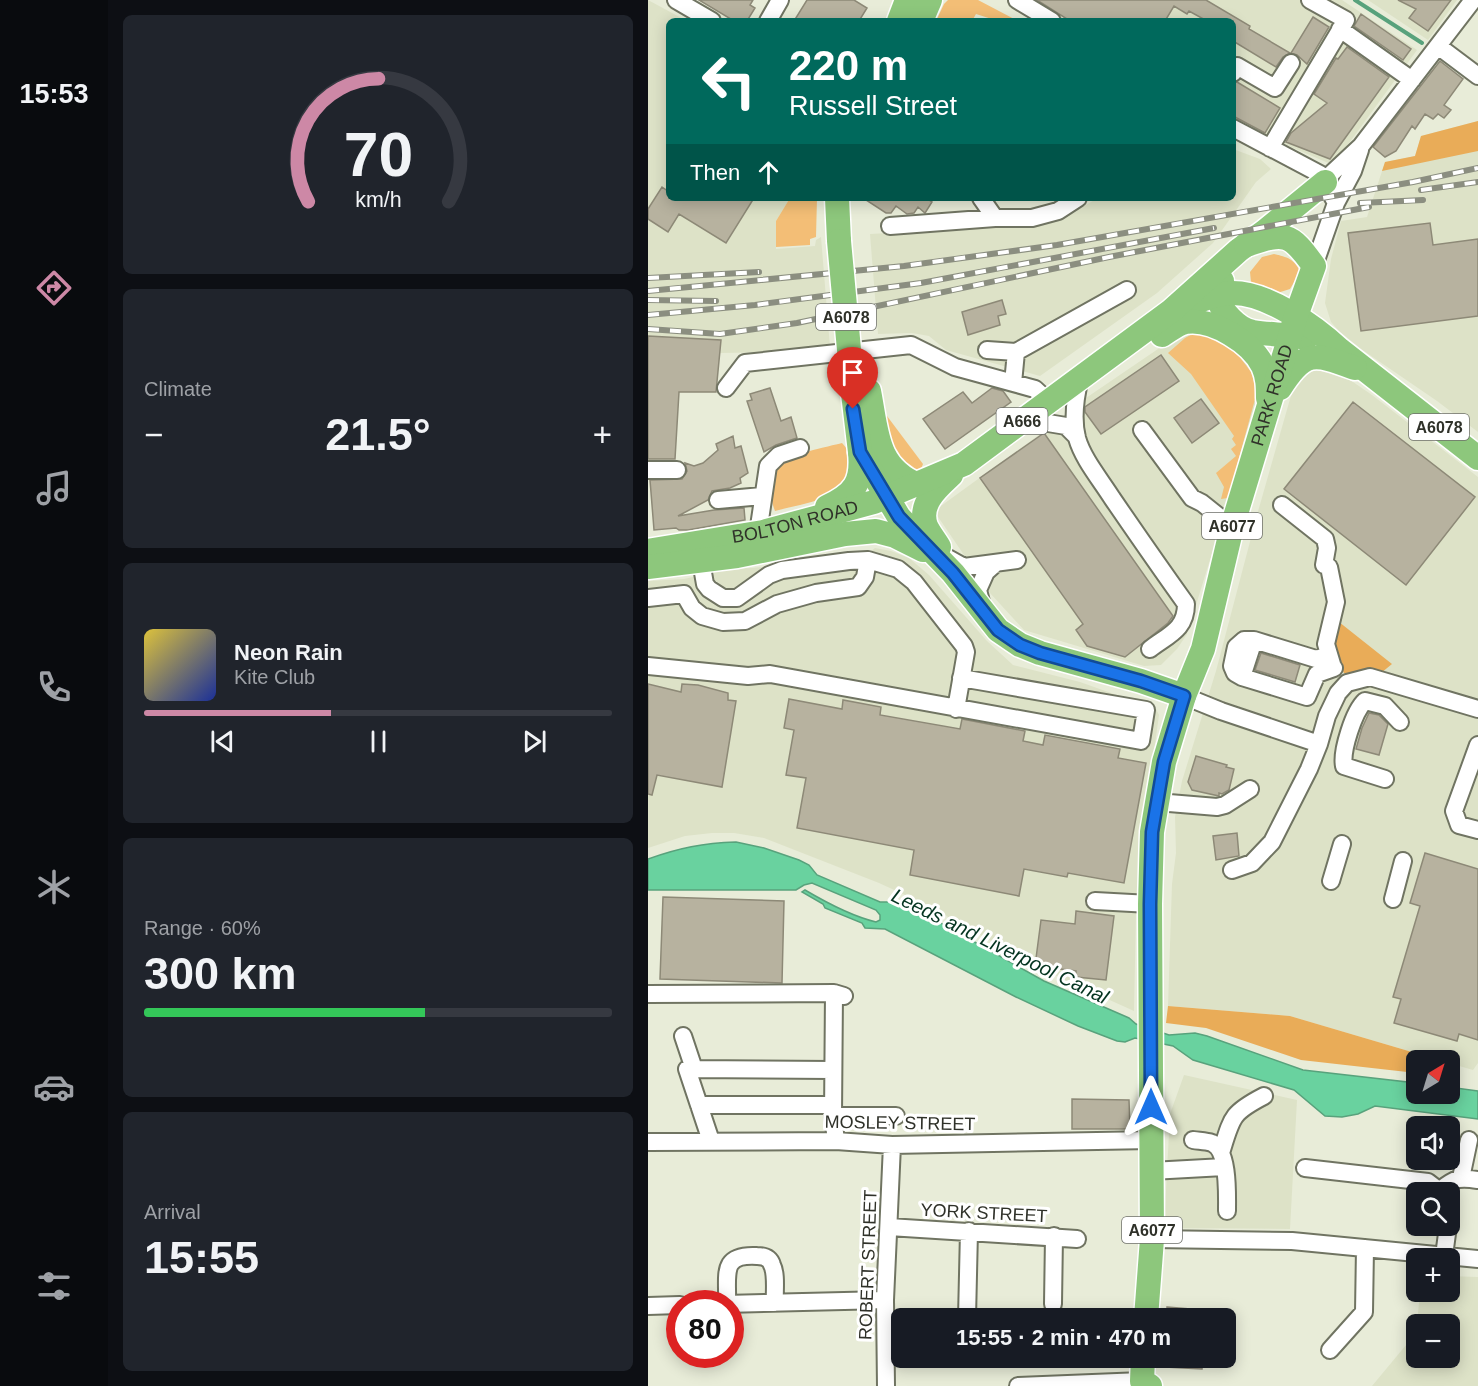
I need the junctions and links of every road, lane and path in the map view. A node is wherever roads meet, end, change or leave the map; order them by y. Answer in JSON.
{"nodes":[{"id":1,"x":676,"y":0,"type":"edge"},
{"id":2,"x":780,"y":0,"type":"edge"},
{"id":3,"x":907,"y":0,"type":"edge"},
{"id":4,"x":930,"y":0,"type":"edge"},
{"id":5,"x":1017,"y":0,"type":"edge"},
{"id":6,"x":1310,"y":0,"type":"edge"},
{"id":7,"x":1470,"y":2,"type":"edge"},
{"id":8,"x":707,"y":18,"type":"edge"},
{"id":9,"x":770,"y":18,"type":"edge"},
{"id":10,"x":900,"y":18,"type":"edge"},
{"id":11,"x":922,"y":18,"type":"edge"},
{"id":12,"x":1047,"y":18,"type":"edge"},
{"id":13,"x":1340,"y":29,"type":"junction"},
{"id":14,"x":1438,"y":46,"type":"junction"},
{"id":15,"x":1291,"y":63,"type":"dead end"},
{"id":16,"x":1236,"y":68,"type":"edge"},
{"id":17,"x":1478,"y":76,"type":"edge"},
{"id":18,"x":1412,"y":80,"type":"junction"},
{"id":19,"x":1236,"y":130,"type":"edge"},
{"id":20,"x":1361,"y":146,"type":"junction"},
{"id":21,"x":1270,"y":148,"type":"junction"},
{"id":22,"x":1323,"y":186,"type":"junction"},
{"id":23,"x":838,"y":201,"type":"edge"},
{"id":24,"x":850,"y":201,"type":"edge"},
{"id":25,"x":983,"y":201,"type":"edge"},
{"id":26,"x":1073,"y":201,"type":"edge"},
{"id":27,"x":995,"y":218,"type":"junction"},
{"id":28,"x":890,"y":226,"type":"dead end"},
{"id":29,"x":845,"y":241,"type":"junction"},
{"id":30,"x":1242,"y":247,"type":"junction"},
{"id":31,"x":1312,"y":272,"type":"junction"},
{"id":32,"x":1127,"y":290,"type":"dead end"},
{"id":33,"x":1218,"y":295,"type":"junction"},
{"id":34,"x":1171,"y":311,"type":"junction"},
{"id":35,"x":1293,"y":325,"type":"junction"},
{"id":36,"x":987,"y":350,"type":"dead end"},
{"id":37,"x":1340,"y":350,"type":"junction"},
{"id":38,"x":1016,"y":352,"type":"junction"},
{"id":39,"x":1369,"y":373,"type":"junction"},
{"id":40,"x":1080,"y":378,"type":"junction"},
{"id":41,"x":1013,"y":383,"type":"junction"},
{"id":42,"x":726,"y":388,"type":"dead end"},
{"id":43,"x":1048,"y":401,"type":"junction"},
{"id":44,"x":1269,"y":405,"type":"junction"},
{"id":45,"x":1024,"y":419,"type":"junction"},
{"id":46,"x":1142,"y":430,"type":"dead end"},
{"id":47,"x":1077,"y":437,"type":"junction"},
{"id":48,"x":869,"y":447,"type":"junction"},
{"id":49,"x":800,"y":448,"type":"dead end"},
{"id":50,"x":1478,"y":458,"type":"edge"},
{"id":51,"x":964,"y":464,"type":"junction"},
{"id":52,"x":648,"y":470,"type":"edge"},
{"id":53,"x":677,"y":470,"type":"dead end"},
{"id":54,"x":918,"y":485,"type":"junction"},
{"id":55,"x":762,"y":496,"type":"junction"},
{"id":56,"x":881,"y":496,"type":"junction"},
{"id":57,"x":717,"y":500,"type":"dead end"},
{"id":58,"x":1202,"y":503,"type":"junction"},
{"id":59,"x":1240,"y":504,"type":"junction"},
{"id":60,"x":1282,"y":505,"type":"dead end"},
{"id":61,"x":786,"y":525,"type":"junction"},
{"id":62,"x":1232,"y":527,"type":"junction"},
{"id":63,"x":758,"y":533,"type":"junction"},
{"id":64,"x":845,"y":534,"type":"junction"},
{"id":65,"x":648,"y":551,"type":"edge"},
{"id":66,"x":700,"y":552,"type":"junction"},
{"id":67,"x":868,"y":560,"type":"junction"},
{"id":68,"x":1017,"y":560,"type":"dead end"},
{"id":69,"x":996,"y":563,"type":"junction"},
{"id":70,"x":949,"y":564,"type":"junction"},
{"id":71,"x":648,"y":567,"type":"edge"},
{"id":72,"x":648,"y":598,"type":"edge"},
{"id":73,"x":984,"y":611,"type":"junction"},
{"id":74,"x":1150,"y":649,"type":"dead end"},
{"id":75,"x":1203,"y":649,"type":"junction"},
{"id":76,"x":1331,"y":661,"type":"junction"},
{"id":77,"x":648,"y":666,"type":"edge"},
{"id":78,"x":961,"y":678,"type":"junction"},
{"id":79,"x":1141,"y":681,"type":"junction"},
{"id":80,"x":1347,"y":683,"type":"junction"},
{"id":81,"x":1184,"y":696,"type":"junction"},
{"id":82,"x":956,"y":709,"type":"junction"},
{"id":83,"x":1478,"y":709,"type":"edge"},
{"id":84,"x":1400,"y":722,"type":"dead end"},
{"id":85,"x":1319,"y":744,"type":"junction"},
{"id":86,"x":1478,"y":745,"type":"edge"},
{"id":87,"x":1385,"y":779,"type":"dead end"},
{"id":88,"x":1250,"y":789,"type":"dead end"},
{"id":89,"x":1157,"y":802,"type":"junction"},
{"id":90,"x":1478,"y":830,"type":"edge"},
{"id":91,"x":1342,"y":844,"type":"dead end"},
{"id":92,"x":1403,"y":861,"type":"dead end"},
{"id":93,"x":1232,"y":870,"type":"dead end"},
{"id":94,"x":1331,"y":881,"type":"dead end"},
{"id":95,"x":1393,"y":898,"type":"dead end"},
{"id":96,"x":1095,"y":902,"type":"dead end"},
{"id":97,"x":1150,"y":904,"type":"junction"},
{"id":98,"x":648,"y":994,"type":"edge"},
{"id":99,"x":683,"y":1036,"type":"dead end"},
{"id":100,"x":690,"y":1069,"type":"junction"},
{"id":101,"x":833,"y":1070,"type":"junction"},
{"id":102,"x":1264,"y":1096,"type":"dead end"},
{"id":103,"x":699,"y":1105,"type":"junction"},
{"id":104,"x":833,"y":1110,"type":"junction"},
{"id":105,"x":896,"y":1116,"type":"dead end"},
{"id":106,"x":1151,"y":1140,"type":"junction"},
{"id":107,"x":1193,"y":1140,"type":"dead end"},
{"id":108,"x":1469,"y":1140,"type":"dead end"},
{"id":109,"x":711,"y":1141,"type":"junction"},
{"id":110,"x":836,"y":1141,"type":"junction"},
{"id":111,"x":648,"y":1142,"type":"edge"},
{"id":112,"x":892,"y":1144,"type":"junction"},
{"id":113,"x":1223,"y":1160,"type":"junction"},
{"id":114,"x":1305,"y":1168,"type":"dead end"},
{"id":115,"x":1151,"y":1171,"type":"junction"},
{"id":116,"x":1469,"y":1179,"type":"edge"},
{"id":117,"x":1428,"y":1182,"type":"edge"},
{"id":118,"x":1451,"y":1182,"type":"edge"},
{"id":119,"x":1227,"y":1211,"type":"dead end"},
{"id":120,"x":889,"y":1227,"type":"junction"},
{"id":121,"x":969,"y":1231,"type":"junction"},
{"id":122,"x":1053,"y":1236,"type":"junction"},
{"id":123,"x":1077,"y":1239,"type":"dead end"},
{"id":124,"x":1152,"y":1239,"type":"junction"},
{"id":125,"x":1365,"y":1248,"type":"junction"},
{"id":126,"x":1406,"y":1252,"type":"edge"},
{"id":127,"x":1460,"y":1257,"type":"edge"},
{"id":128,"x":1478,"y":1259,"type":"edge"},
{"id":129,"x":727,"y":1290,"type":"edge"},
{"id":130,"x":885,"y":1300,"type":"junction"},
{"id":131,"x":775,"y":1303,"type":"junction"},
{"id":132,"x":744,"y":1304,"type":"edge"},
{"id":133,"x":1053,"y":1304,"type":"dead end"},
{"id":134,"x":666,"y":1305,"type":"edge"},
{"id":135,"x":648,"y":1306,"type":"edge"},
{"id":136,"x":967,"y":1308,"type":"edge"},
{"id":137,"x":1147,"y":1308,"type":"edge"},
{"id":138,"x":1330,"y":1350,"type":"dead end"},
{"id":139,"x":1144,"y":1378,"type":"edge"},
{"id":140,"x":886,"y":1386,"type":"edge"},
{"id":141,"x":1018,"y":1386,"type":"edge"}],
"edges":[{"from":1,"to":8,"type":"street"},
{"from":2,"to":9,"type":"street"},
{"from":3,"to":10,"type":"highway"},
{"from":4,"to":11,"type":"highway"},
{"from":5,"to":12,"type":"street"},
{"from":6,"to":13,"type":"street"},
{"from":7,"to":14,"type":"street"},
{"from":13,"to":18,"type":"street"},
{"from":13,"to":21,"type":"street"},
{"from":14,"to":17,"type":"street"},
{"from":14,"to":18,"type":"street"},
{"from":15,"to":16,"type":"street"},
{"from":18,"to":20,"type":"street"},
{"from":19,"to":21,"type":"street"},
{"from":20,"to":22,"type":"street","name":"PARK ROAD"},
{"from":20,"to":22,"type":"street","name":"PARK ROAD"},
{"from":21,"to":22,"type":"street"},
{"from":22,"to":30,"type":"highway"},
{"from":22,"to":31,"type":"street","name":"PARK ROAD"},
{"from":23,"to":29,"type":"highway","number":"A6078"},
{"from":24,"to":29,"type":"highway","number":"A6078"},
{"from":25,"to":27,"type":"street"},
{"from":26,"to":27,"type":"street"},
{"from":27,"to":28,"type":"street"},
{"from":29,"to":48,"type":"highway","number":"A6078","bridge":true},
{"from":30,"to":31,"type":"highway"},
{"from":30,"to":33,"type":"highway"},
{"from":30,"to":34,"type":"highway"},
{"from":31,"to":35,"type":"highway","name":"PARK ROAD"},
{"from":31,"to":37,"type":"highway"},
{"from":32,"to":38,"type":"street"},
{"from":33,"to":34,"type":"highway"},
{"from":33,"to":35,"type":"highway"},
{"from":33,"to":35,"type":"highway"},
{"from":34,"to":40,"type":"highway","name":"BOLTON ROAD","number":"A666"},
{"from":35,"to":37,"type":"highway"},
{"from":35,"to":44,"type":"highway","name":"PARK ROAD"},
{"from":36,"to":38,"type":"street"},
{"from":37,"to":39,"type":"highway","number":"A6078"},
{"from":38,"to":41,"type":"street"},
{"from":39,"to":44,"type":"highway","number":"A6078"},
{"from":39,"to":50,"type":"highway","number":"A6078"},
{"from":40,"to":43,"type":"highway","name":"BOLTON ROAD","number":"A666"},
{"from":40,"to":44,"type":"highway"},
{"from":40,"to":47,"type":"street"},
{"from":41,"to":42,"type":"street"},
{"from":41,"to":43,"type":"street"},
{"from":43,"to":45,"type":"highway","name":"BOLTON ROAD","number":"A666"},
{"from":44,"to":59,"type":"highway","name":"PARK ROAD","number":"A6077"},
{"from":45,"to":47,"type":"street"},
{"from":45,"to":51,"type":"highway","name":"BOLTON ROAD","number":"A666"},
{"from":46,"to":58,"type":"street"},
{"from":47,"to":74,"type":"street"},
{"from":48,"to":54,"type":"highway","number":"A6078"},
{"from":48,"to":56,"type":"highway"},
{"from":48,"to":61,"type":"highway","number":"A6078"},
{"from":49,"to":55,"type":"street"},
{"from":51,"to":54,"type":"highway","name":"BOLTON ROAD","number":"A666"},
{"from":51,"to":70,"type":"highway"},
{"from":52,"to":53,"type":"street"},
{"from":54,"to":56,"type":"highway","name":"BOLTON ROAD","number":"A666"},
{"from":55,"to":57,"type":"street"},
{"from":55,"to":63,"type":"street"},
{"from":56,"to":61,"type":"highway","name":"BOLTON ROAD","number":"A666"},
{"from":56,"to":64,"type":"highway"},
{"from":56,"to":70,"type":"highway"},
{"from":58,"to":59,"type":"street"},
{"from":58,"to":62,"type":"street"},
{"from":59,"to":62,"type":"highway","name":"PARK ROAD","number":"A6077"},
{"from":60,"to":76,"type":"street"},
{"from":61,"to":63,"type":"highway","name":"BOLTON ROAD","number":"A666"},
{"from":62,"to":75,"type":"highway","name":"PARK ROAD","number":"A6077"},
{"from":63,"to":66,"type":"highway","name":"BOLTON ROAD","number":"A666"},
{"from":64,"to":66,"type":"highway","name":"BOLTON ROAD","number":"A666"},
{"from":64,"to":70,"type":"highway","name":"BOLTON ROAD","number":"A666"},
{"from":65,"to":66,"type":"highway","name":"BOLTON ROAD","number":"A666"},
{"from":66,"to":67,"type":"street"},
{"from":66,"to":71,"type":"highway","name":"BOLTON ROAD","number":"A666"},
{"from":67,"to":72,"type":"street"},
{"from":67,"to":78,"type":"street"},
{"from":68,"to":69,"type":"street"},
{"from":69,"to":70,"type":"street"},
{"from":69,"to":73,"type":"street"},
{"from":70,"to":73,"type":"highway"},
{"from":73,"to":79,"type":"highway"},
{"from":75,"to":79,"type":"highway"},
{"from":75,"to":81,"type":"highway","name":"PARK ROAD","number":"A6077"},
{"from":76,"to":76,"type":"street"},
{"from":76,"to":80,"type":"street"},
{"from":77,"to":82,"type":"street"},
{"from":78,"to":82,"type":"street"},
{"from":78,"to":82,"type":"street"},
{"from":79,"to":81,"type":"highway"},
{"from":80,"to":83,"type":"street"},
{"from":80,"to":85,"type":"street"},
{"from":81,"to":85,"type":"street"},
{"from":81,"to":89,"type":"highway","number":"A6077"},
{"from":84,"to":87,"type":"street"},
{"from":85,"to":93,"type":"street"},
{"from":86,"to":90,"type":"street"},
{"from":88,"to":89,"type":"street"},
{"from":89,"to":97,"type":"highway","number":"A6077"},
{"from":91,"to":94,"type":"street"},
{"from":92,"to":95,"type":"street"},
{"from":96,"to":97,"type":"street"},
{"from":97,"to":106,"type":"highway","number":"A6077"},
{"from":98,"to":101,"type":"street"},
{"from":99,"to":100,"type":"street"},
{"from":100,"to":101,"type":"street"},
{"from":100,"to":103,"type":"street"},
{"from":101,"to":104,"type":"street"},
{"from":102,"to":113,"type":"street"},
{"from":103,"to":104,"type":"street"},
{"from":103,"to":109,"type":"street"},
{"from":104,"to":105,"type":"street"},
{"from":104,"to":110,"type":"street"},
{"from":106,"to":112,"type":"street","name":"MOSLEY STREET"},
{"from":106,"to":115,"type":"highway","number":"A6077"},
{"from":107,"to":113,"type":"street"},
{"from":108,"to":116,"type":"street"},
{"from":109,"to":110,"type":"street","name":"MOSLEY STREET"},
{"from":109,"to":111,"type":"street","name":"MOSLEY STREET"},
{"from":110,"to":112,"type":"street","name":"MOSLEY STREET"},
{"from":112,"to":120,"type":"street","name":"ROBERT STREET"},
{"from":113,"to":115,"type":"street"},
{"from":113,"to":119,"type":"street"},
{"from":114,"to":117,"type":"street"},
{"from":115,"to":124,"type":"highway","number":"A6077"},
{"from":116,"to":118,"type":"street"},
{"from":120,"to":121,"type":"street","name":"YORK STREET"},
{"from":120,"to":130,"type":"street","name":"ROBERT STREET"},
{"from":121,"to":122,"type":"street","name":"YORK STREET"},
{"from":121,"to":136,"type":"street"},
{"from":122,"to":123,"type":"street","name":"YORK STREET"},
{"from":122,"to":133,"type":"street"},
{"from":124,"to":125,"type":"street"},
{"from":124,"to":137,"type":"highway","number":"A6077"},
{"from":125,"to":126,"type":"street"},
{"from":125,"to":138,"type":"street"},
{"from":127,"to":128,"type":"street"},
{"from":129,"to":131,"type":"street"},
{"from":130,"to":131,"type":"street"},
{"from":130,"to":140,"type":"street","name":"ROBERT STREET"},
{"from":131,"to":132,"type":"street"},
{"from":134,"to":135,"type":"street"},
{"from":139,"to":141,"type":"street"}]}
